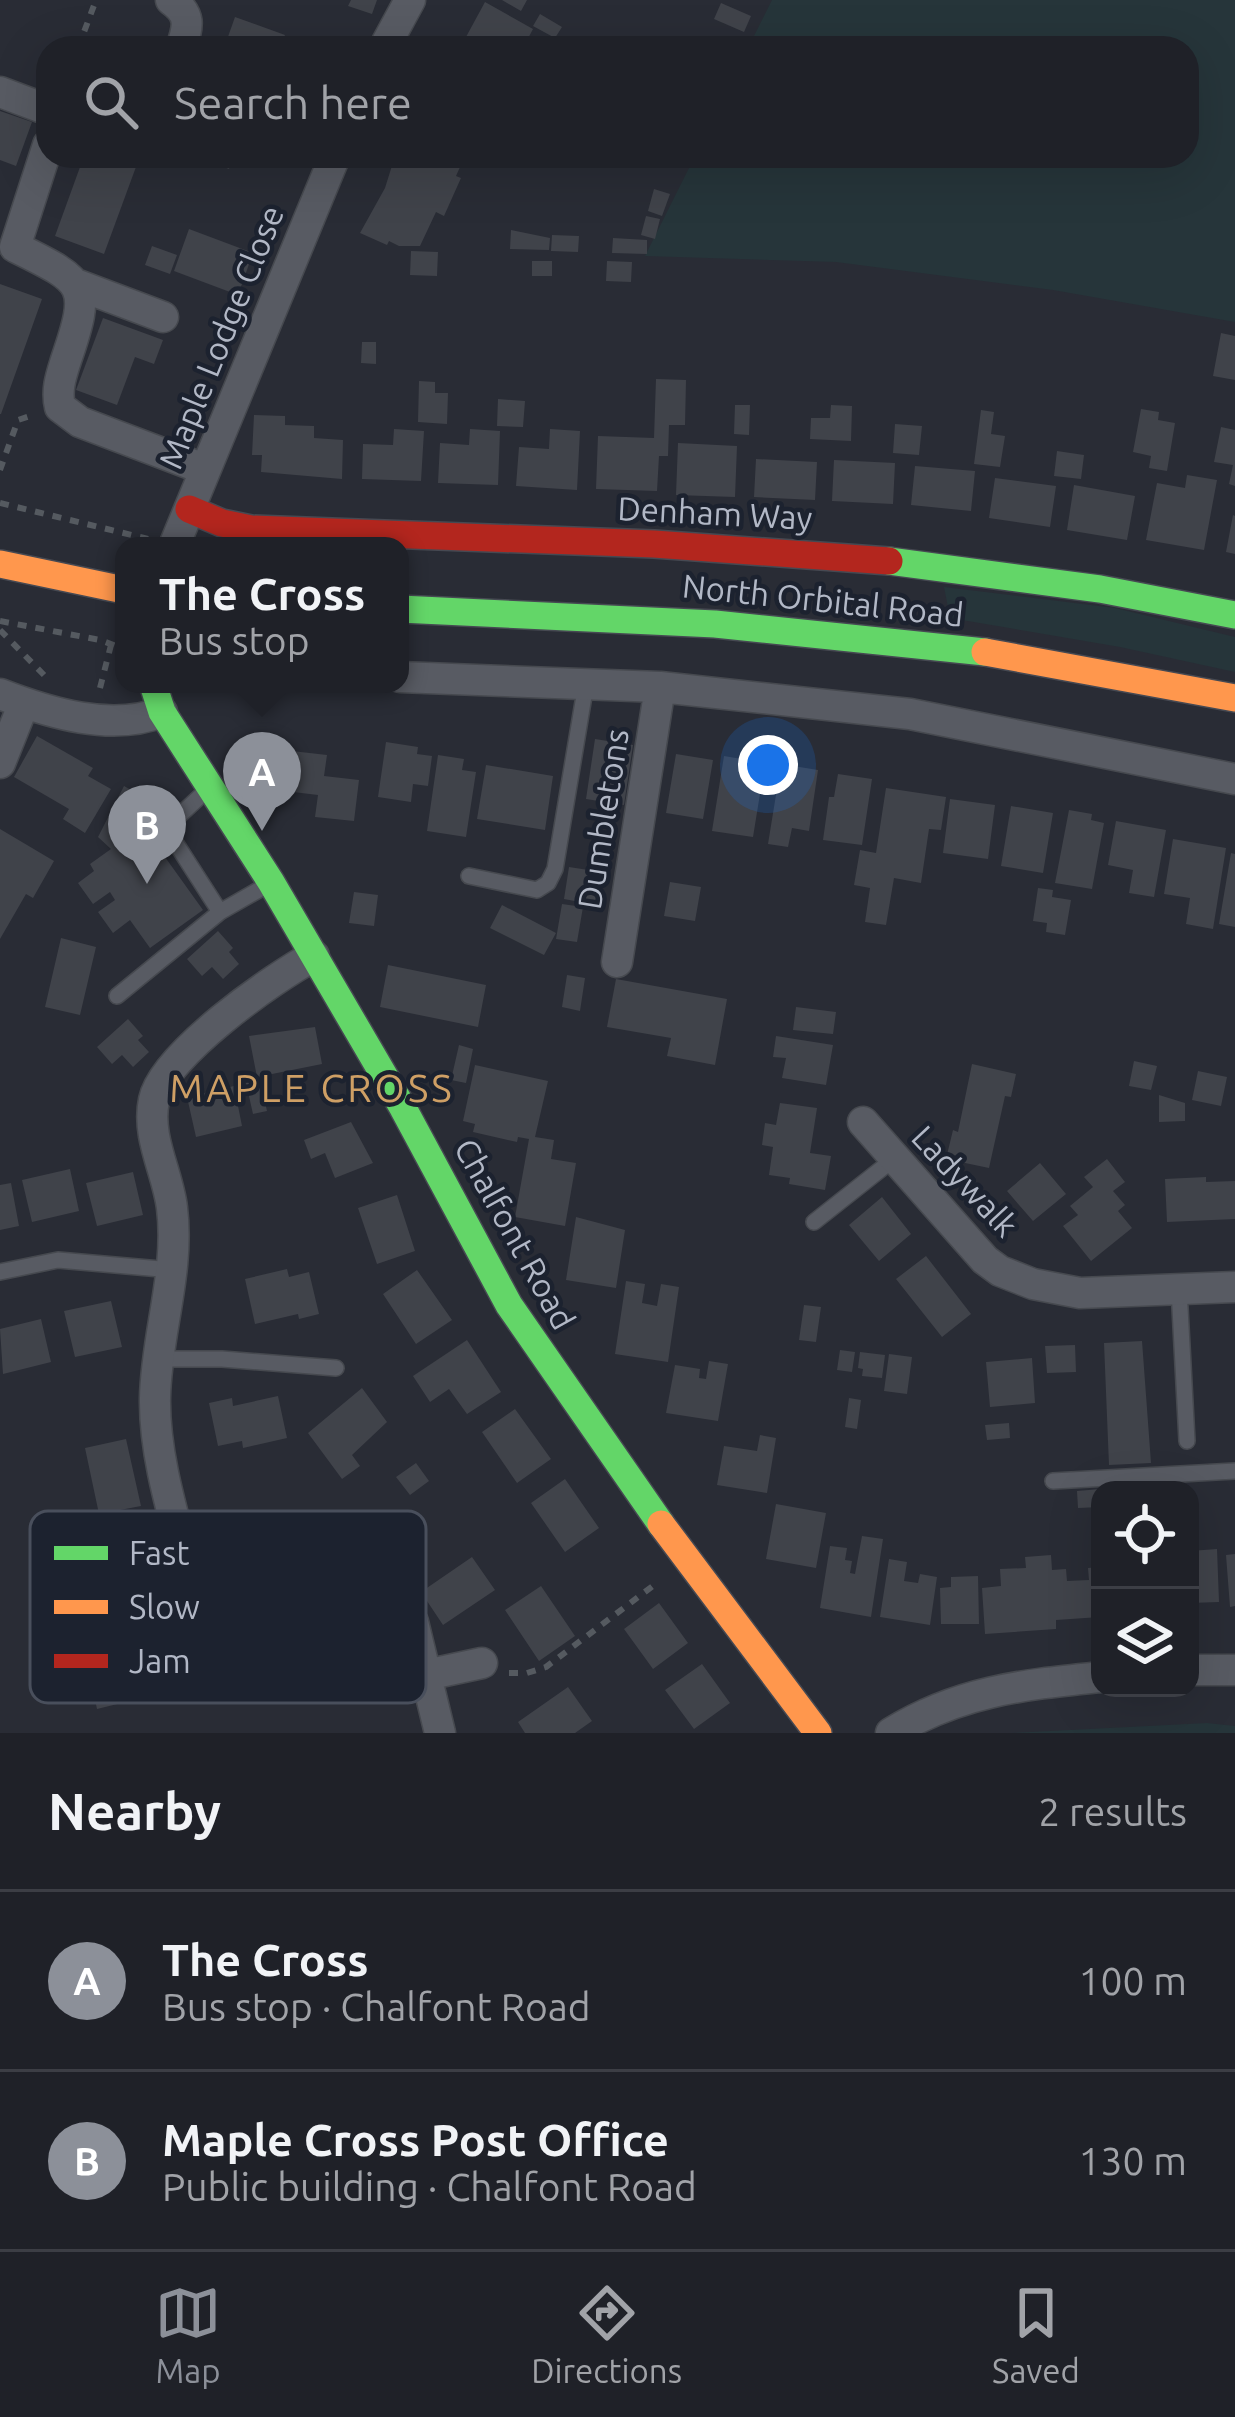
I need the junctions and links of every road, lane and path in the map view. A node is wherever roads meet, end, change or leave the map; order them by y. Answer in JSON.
{"nodes":[{"id":1,"x":96,"y":0,"type":"edge"},
{"id":2,"x":171,"y":0,"type":"edge"},
{"id":3,"x":410,"y":0,"type":"edge"},
{"id":4,"x":82,"y":36,"type":"edge"},
{"id":5,"x":185,"y":36,"type":"edge"},
{"id":6,"x":390,"y":36,"type":"edge"},
{"id":7,"x":0,"y":92,"type":"edge"},
{"id":8,"x":36,"y":106,"type":"edge"},
{"id":9,"x":39,"y":168,"type":"edge"},
{"id":10,"x":330,"y":168,"type":"edge"},
{"id":11,"x":8,"y":245,"type":"edge"},
{"id":12,"x":78,"y":285,"type":"junction"},
{"id":13,"x":163,"y":316,"type":"dead end"},
{"id":14,"x":60,"y":406,"type":"junction"},
{"id":15,"x":204,"y":469,"type":"junction"},
{"id":16,"x":0,"y":470,"type":"edge"},
{"id":17,"x":0,"y":503,"type":"edge"},
{"id":18,"x":189,"y":509,"type":"junction"},
{"id":19,"x":137,"y":537,"type":"edge"},
{"id":20,"x":170,"y":537,"type":"edge"},
{"id":21,"x":0,"y":564,"type":"edge"},
{"id":22,"x":115,"y":588,"type":"edge"},
{"id":23,"x":409,"y":609,"type":"edge"},
{"id":24,"x":1235,"y":615,"type":"edge"},
{"id":25,"x":0,"y":621,"type":"edge"},
{"id":26,"x":0,"y":630,"type":"edge"},
{"id":27,"x":111,"y":645,"type":"junction"},
{"id":28,"x":115,"y":646,"type":"edge"},
{"id":29,"x":409,"y":677,"type":"edge"},
{"id":30,"x":586,"y":684,"type":"junction"},
{"id":31,"x":660,"y":687,"type":"junction"},
{"id":32,"x":159,"y":693,"type":"edge"},
{"id":33,"x":161,"y":693,"type":"edge"},
{"id":34,"x":1235,"y":698,"type":"edge"},
{"id":35,"x":12,"y":699,"type":"edge"},
{"id":36,"x":58,"y":711,"type":"junction"},
{"id":37,"x":92,"y":719,"type":"junction"},
{"id":38,"x":0,"y":763,"type":"edge"},
{"id":39,"x":1235,"y":779,"type":"edge"},
{"id":40,"x":210,"y":786,"type":"junction"},
{"id":41,"x":469,"y":876,"type":"dead end"},
{"id":42,"x":271,"y":882,"type":"junction"},
{"id":43,"x":220,"y":912,"type":"junction"},
{"id":44,"x":314,"y":956,"type":"junction"},
{"id":45,"x":617,"y":962,"type":"dead end"},
{"id":46,"x":117,"y":996,"type":"dead end"},
{"id":47,"x":862,"y":1122,"type":"dead end"},
{"id":48,"x":895,"y":1158,"type":"junction"},
{"id":49,"x":814,"y":1222,"type":"dead end"},
{"id":50,"x":172,"y":1270,"type":"junction"},
{"id":51,"x":0,"y":1272,"type":"edge"},
{"id":52,"x":1235,"y":1287,"type":"edge"},
{"id":53,"x":1179,"y":1289,"type":"junction"},
{"id":54,"x":158,"y":1359,"type":"junction"},
{"id":55,"x":336,"y":1368,"type":"dead end"},
{"id":56,"x":1187,"y":1441,"type":"dead end"},
{"id":57,"x":1235,"y":1471,"type":"edge"},
{"id":58,"x":1053,"y":1481,"type":"dead end"},
{"id":59,"x":175,"y":1511,"type":"edge"},
{"id":60,"x":691,"y":1559,"type":"junction"},
{"id":61,"x":482,"y":1663,"type":"joint"},
{"id":62,"x":1199,"y":1670,"type":"edge"},
{"id":63,"x":1235,"y":1670,"type":"edge"},
{"id":64,"x":426,"y":1675,"type":"joint"},
{"id":65,"x":1091,"y":1678,"type":"edge"},
{"id":66,"x":440,"y":1733,"type":"edge"},
{"id":67,"x":818,"y":1733,"type":"edge"},
{"id":68,"x":891,"y":1733,"type":"edge"}],
"edges":[{"from":1,"to":4,"type":"path"},
{"from":2,"to":5,"type":"street"},
{"from":3,"to":6,"type":"street"},
{"from":7,"to":8,"type":"street"},
{"from":9,"to":11,"type":"street"},
{"from":10,"to":15,"type":"street","name":"Maple Lodge Close"},
{"from":11,"to":12,"type":"street"},
{"from":12,"to":13,"type":"street"},
{"from":12,"to":14,"type":"street"},
{"from":14,"to":15,"type":"street"},
{"from":14,"to":16,"type":"path"},
{"from":15,"to":18,"type":"street","name":"Maple Lodge Close"},
{"from":17,"to":19,"type":"path"},
{"from":18,"to":20,"type":"street","name":"Maple Lodge Close"},
{"from":18,"to":24,"type":"street","name":"Denham Way"},
{"from":21,"to":22,"type":"street"},
{"from":23,"to":34,"type":"street","name":"North Orbital Road"},
{"from":25,"to":27,"type":"path"},
{"from":26,"to":36,"type":"path"},
{"from":27,"to":28,"type":"path"},
{"from":27,"to":37,"type":"path"},
{"from":29,"to":30,"type":"street"},
{"from":30,"to":31,"type":"street"},
{"from":30,"to":41,"type":"lane"},
{"from":31,"to":39,"type":"street"},
{"from":31,"to":45,"type":"street","name":"Dumbletons"},
{"from":32,"to":37,"type":"street"},
{"from":33,"to":40,"type":"street","name":"Chalfont Road"},
{"from":35,"to":36,"type":"street"},
{"from":35,"to":38,"type":"street"},
{"from":36,"to":37,"type":"street"},
{"from":40,"to":42,"type":"street","name":"Chalfont Road"},
{"from":40,"to":43,"type":"lane"},
{"from":42,"to":43,"type":"lane"},
{"from":42,"to":44,"type":"street","name":"Chalfont Road"},
{"from":43,"to":46,"type":"lane"},
{"from":44,"to":50,"type":"street"},
{"from":44,"to":60,"type":"street","name":"Chalfont Road"},
{"from":47,"to":48,"type":"street","name":"Ladywalk"},
{"from":48,"to":49,"type":"lane"},
{"from":48,"to":53,"type":"street","name":"Ladywalk"},
{"from":50,"to":51,"type":"lane"},
{"from":50,"to":54,"type":"street"},
{"from":52,"to":53,"type":"street","name":"Ladywalk"},
{"from":53,"to":56,"type":"lane"},
{"from":54,"to":55,"type":"lane"},
{"from":54,"to":59,"type":"street"},
{"from":57,"to":58,"type":"lane"},
{"from":60,"to":61,"type":"path"},
{"from":60,"to":67,"type":"street","name":"Chalfont Road"},
{"from":61,"to":64,"type":"street"},
{"from":62,"to":63,"type":"street"},
{"from":64,"to":66,"type":"street"},
{"from":65,"to":68,"type":"street"}]}
